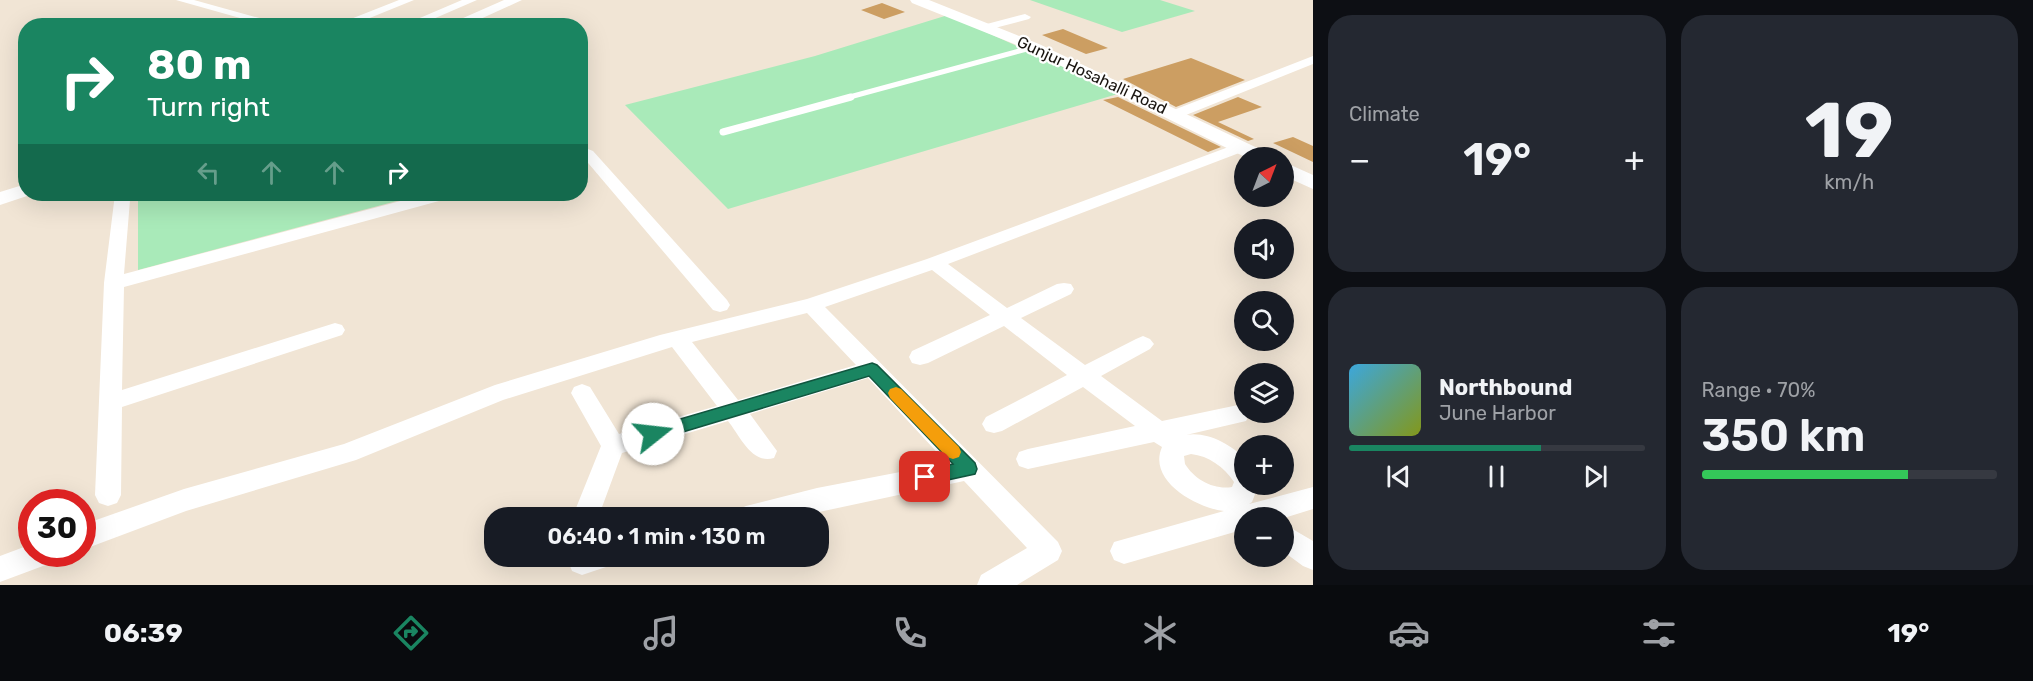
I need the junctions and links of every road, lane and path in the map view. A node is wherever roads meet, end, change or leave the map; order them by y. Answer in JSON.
{"nodes":[{"id":1,"x":181,"y":0,"type":"edge"},
{"id":2,"x":409,"y":0,"type":"edge"},
{"id":3,"x":472,"y":0,"type":"edge"},
{"id":4,"x":515,"y":0,"type":"edge"},
{"id":5,"x":917,"y":0,"type":"edge"},
{"id":6,"x":232,"y":3,"type":"dead end"},
{"id":7,"x":215,"y":8,"type":"junction"},
{"id":8,"x":1025,"y":17,"type":"dead end"},
{"id":9,"x":253,"y":18,"type":"edge"},
{"id":10,"x":360,"y":18,"type":"edge"},
{"id":11,"x":426,"y":18,"type":"edge"},
{"id":12,"x":471,"y":18,"type":"edge"},
{"id":13,"x":987,"y":27,"type":"junction"},
{"id":14,"x":1034,"y":47,"type":"junction"},
{"id":15,"x":1313,"y":60,"type":"edge"},
{"id":16,"x":1176,"y":114,"type":"junction"},
{"id":17,"x":723,"y":132,"type":"dead end"},
{"id":18,"x":1242,"y":147,"type":"edge"},
{"id":19,"x":1234,"y":150,"type":"edge"},
{"id":20,"x":588,"y":158,"type":"edge"},
{"id":21,"x":1294,"y":173,"type":"edge"},
{"id":22,"x":1313,"y":183,"type":"edge"},
{"id":23,"x":18,"y":193,"type":"edge"},
{"id":24,"x":0,"y":199,"type":"edge"},
{"id":25,"x":122,"y":201,"type":"edge"},
{"id":26,"x":418,"y":201,"type":"edge"},
{"id":27,"x":934,"y":263,"type":"junction"},
{"id":28,"x":114,"y":283,"type":"junction"},
{"id":29,"x":1064,"y":289,"type":"dead end"},
{"id":30,"x":720,"y":305,"type":"dead end"},
{"id":31,"x":811,"y":305,"type":"junction"},
{"id":32,"x":1005,"y":317,"type":"junction"},
{"id":33,"x":335,"y":330,"type":"dead end"},
{"id":34,"x":676,"y":339,"type":"junction"},
{"id":35,"x":1143,"y":344,"type":"dead end"},
{"id":36,"x":920,"y":357,"type":"dead end"},
{"id":37,"x":872,"y":369,"type":"junction"},
{"id":38,"x":1084,"y":376,"type":"junction"},
{"id":39,"x":582,"y":393,"type":"dead end"},
{"id":40,"x":111,"y":402,"type":"junction"},
{"id":41,"x":734,"y":411,"type":"junction"},
{"id":42,"x":1234,"y":415,"type":"edge"},
{"id":43,"x":994,"y":424,"type":"dead end"},
{"id":44,"x":1157,"y":431,"type":"junction"},
{"id":45,"x":613,"y":446,"type":"junction"},
{"id":46,"x":1178,"y":446,"type":"junction"},
{"id":47,"x":765,"y":451,"type":"dead end"},
{"id":48,"x":1028,"y":459,"type":"dead end"},
{"id":49,"x":969,"y":469,"type":"junction"},
{"id":50,"x":108,"y":495,"type":"dead end"},
{"id":51,"x":1313,"y":498,"type":"edge"},
{"id":52,"x":1248,"y":499,"type":"edge"},
{"id":53,"x":589,"y":507,"type":"edge"},
{"id":54,"x":787,"y":507,"type":"edge"},
{"id":55,"x":96,"y":533,"type":"edge"},
{"id":56,"x":1294,"y":543,"type":"edge"},
{"id":57,"x":1124,"y":551,"type":"dead end"},
{"id":58,"x":1313,"y":557,"type":"edge"},
{"id":59,"x":18,"y":562,"type":"edge"},
{"id":60,"x":0,"y":569,"type":"edge"},
{"id":61,"x":991,"y":585,"type":"edge"}],
"edges":[{"from":1,"to":7,"type":"street"},
{"from":2,"to":10,"type":"street"},
{"from":3,"to":11,"type":"street"},
{"from":4,"to":12,"type":"street"},
{"from":5,"to":13,"type":"street","name":"Gunjur Hosahalli Road"},
{"from":6,"to":7,"type":"street"},
{"from":7,"to":9,"type":"street"},
{"from":8,"to":13,"type":"street"},
{"from":13,"to":14,"type":"street","name":"Gunjur Hosahalli Road"},
{"from":14,"to":16,"type":"street","name":"Gunjur Hosahalli Road"},
{"from":14,"to":17,"type":"lane"},
{"from":15,"to":16,"type":"street"},
{"from":16,"to":18,"type":"street","name":"Gunjur Hosahalli Road"},
{"from":19,"to":27,"type":"street"},
{"from":20,"to":30,"type":"street"},
{"from":21,"to":22,"type":"street"},
{"from":23,"to":24,"type":"street"},
{"from":25,"to":28,"type":"street"},
{"from":26,"to":28,"type":"street"},
{"from":27,"to":31,"type":"street"},
{"from":27,"to":32,"type":"street"},
{"from":28,"to":40,"type":"street"},
{"from":29,"to":32,"type":"street"},
{"from":31,"to":34,"type":"street"},
{"from":31,"to":37,"type":"street"},
{"from":32,"to":36,"type":"street"},
{"from":32,"to":38,"type":"street"},
{"from":33,"to":40,"type":"street"},
{"from":34,"to":41,"type":"street"},
{"from":34,"to":55,"type":"street"},
{"from":35,"to":38,"type":"street"},
{"from":37,"to":41,"type":"street"},
{"from":37,"to":49,"type":"street"},
{"from":38,"to":43,"type":"street"},
{"from":38,"to":44,"type":"street"},
{"from":39,"to":45,"type":"street"},
{"from":40,"to":50,"type":"street"},
{"from":41,"to":45,"type":"street"},
{"from":41,"to":47,"type":"street"},
{"from":42,"to":44,"type":"street"},
{"from":44,"to":46,"type":"street"},
{"from":44,"to":48,"type":"street"},
{"from":45,"to":53,"type":"street"},
{"from":46,"to":52,"type":"street"},
{"from":46,"to":52,"type":"street"},
{"from":49,"to":54,"type":"street"},
{"from":49,"to":61,"type":"street"},
{"from":51,"to":52,"type":"street"},
{"from":52,"to":57,"type":"street"},
{"from":56,"to":58,"type":"street"},
{"from":59,"to":60,"type":"street"}]}
